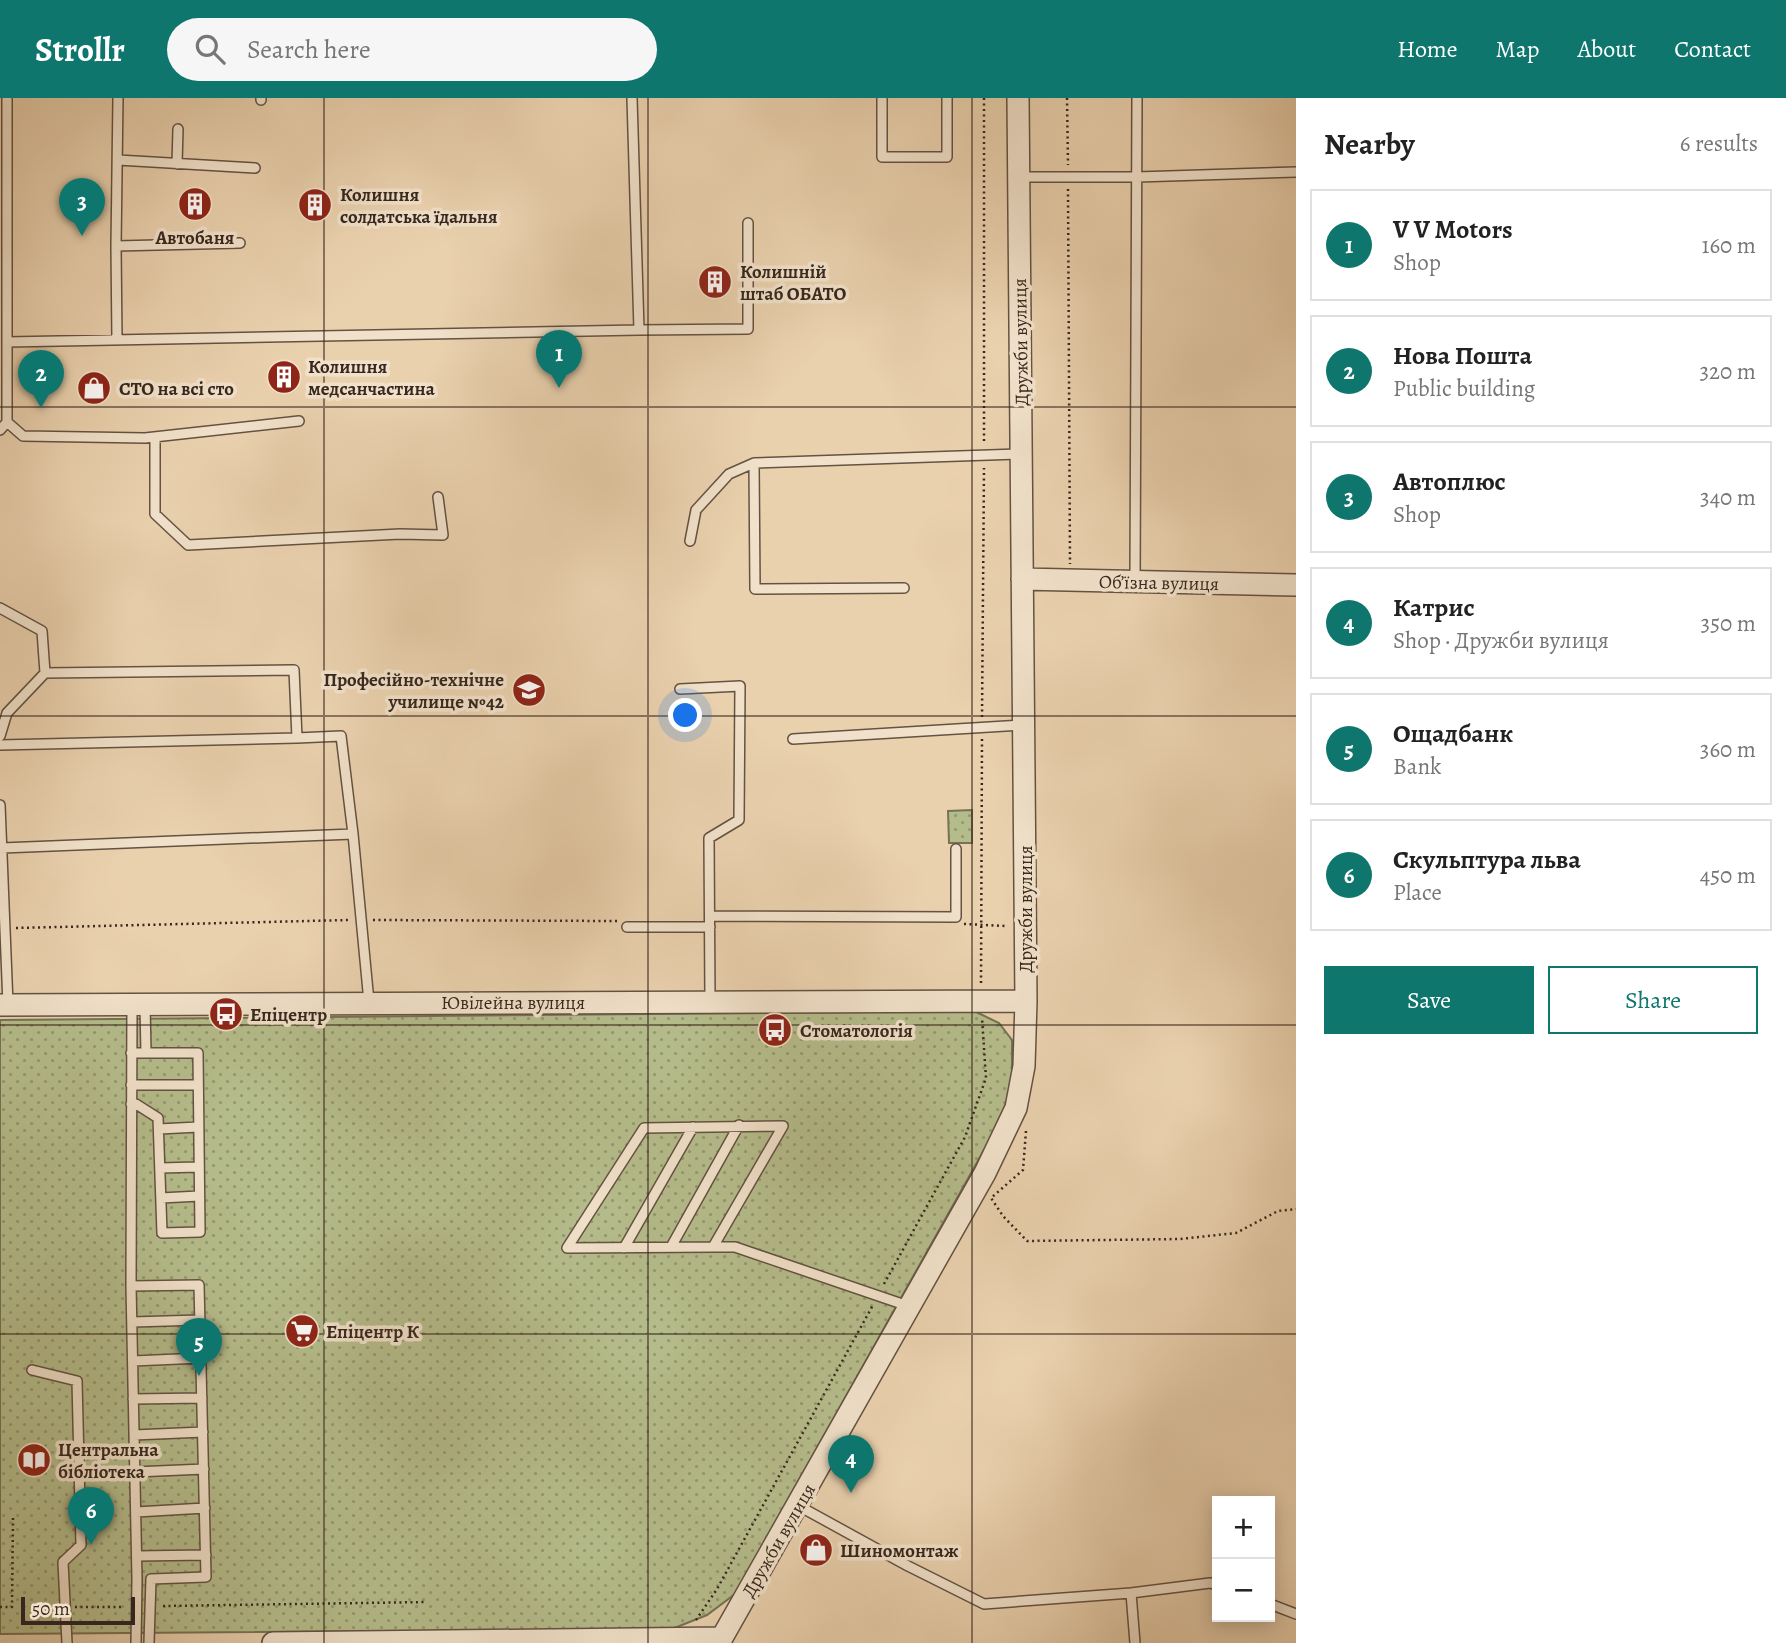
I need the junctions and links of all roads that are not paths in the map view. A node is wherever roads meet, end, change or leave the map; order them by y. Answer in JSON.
{"nodes":[{"id":1,"x":7,"y":98,"type":"edge"},
{"id":2,"x":118,"y":98,"type":"edge"},
{"id":3,"x":632,"y":98,"type":"edge"},
{"id":4,"x":882,"y":98,"type":"edge"},
{"id":5,"x":947,"y":98,"type":"edge"},
{"id":6,"x":1018,"y":98,"type":"edge"},
{"id":7,"x":1137,"y":98,"type":"edge"},
{"id":8,"x":178,"y":129,"type":"dead end"},
{"id":9,"x":118,"y":160,"type":"junction"},
{"id":10,"x":177,"y":164,"type":"junction"},
{"id":11,"x":255,"y":168,"type":"dead end"},
{"id":12,"x":1296,"y":172,"type":"edge"},
{"id":13,"x":1018,"y":177,"type":"junction"},
{"id":14,"x":1137,"y":177,"type":"junction"},
{"id":15,"x":748,"y":223,"type":"dead end"},
{"id":16,"x":240,"y":243,"type":"dead end"},
{"id":17,"x":116,"y":246,"type":"junction"},
{"id":18,"x":639,"y":330,"type":"junction"},
{"id":19,"x":117,"y":340,"type":"junction"},
{"id":20,"x":7,"y":342,"type":"junction"},
{"id":21,"x":299,"y":421,"type":"dead end"},
{"id":22,"x":3,"y":422,"type":"edge"},
{"id":23,"x":0,"y":430,"type":"edge"},
{"id":24,"x":155,"y":437,"type":"junction"},
{"id":25,"x":1021,"y":454,"type":"junction"},
{"id":26,"x":754,"y":463,"type":"junction"},
{"id":27,"x":438,"y":497,"type":"dead end"},
{"id":28,"x":690,"y":541,"type":"dead end"},
{"id":29,"x":1022,"y":579,"type":"junction"},
{"id":30,"x":1135,"y":582,"type":"junction"},
{"id":31,"x":1296,"y":585,"type":"edge"},
{"id":32,"x":904,"y":589,"type":"dead end"},
{"id":33,"x":0,"y":608,"type":"edge"},
{"id":34,"x":45,"y":673,"type":"junction"},
{"id":35,"x":680,"y":689,"type":"dead end"},
{"id":36,"x":1023,"y":725,"type":"junction"},
{"id":37,"x":0,"y":736,"type":"edge"},
{"id":38,"x":297,"y":738,"type":"junction"},
{"id":39,"x":793,"y":739,"type":"dead end"},
{"id":40,"x":0,"y":745,"type":"edge"},
{"id":41,"x":0,"y":805,"type":"edge"},
{"id":42,"x":353,"y":834,"type":"junction"},
{"id":43,"x":2,"y":848,"type":"junction"},
{"id":44,"x":956,"y":849,"type":"dead end"},
{"id":45,"x":710,"y":921,"type":"junction"},
{"id":46,"x":627,"y":927,"type":"dead end"},
{"id":47,"x":1026,"y":1000,"type":"junction"},
{"id":48,"x":369,"y":1003,"type":"junction"},
{"id":49,"x":710,"y":1003,"type":"junction"},
{"id":50,"x":4,"y":1005,"type":"edge"},
{"id":51,"x":139,"y":1005,"type":"junction"},
{"id":52,"x":131,"y":1053,"type":"junction"},
{"id":53,"x":146,"y":1053,"type":"junction"},
{"id":54,"x":131,"y":1085,"type":"junction"},
{"id":55,"x":198,"y":1085,"type":"junction"},
{"id":56,"x":131,"y":1104,"type":"junction"},
{"id":57,"x":739,"y":1125,"type":"junction"},
{"id":58,"x":198,"y":1127,"type":"junction"},
{"id":59,"x":693,"y":1127,"type":"junction"},
{"id":60,"x":159,"y":1129,"type":"junction"},
{"id":61,"x":198,"y":1167,"type":"junction"},
{"id":62,"x":160,"y":1168,"type":"junction"},
{"id":63,"x":199,"y":1196,"type":"junction"},
{"id":64,"x":161,"y":1198,"type":"junction"},
{"id":65,"x":671,"y":1247,"type":"junction"},
{"id":66,"x":713,"y":1247,"type":"junction"},
{"id":67,"x":624,"y":1248,"type":"junction"},
{"id":68,"x":131,"y":1286,"type":"junction"},
{"id":69,"x":910,"y":1307,"type":"junction"},
{"id":70,"x":200,"y":1320,"type":"junction"},
{"id":71,"x":132,"y":1322,"type":"junction"},
{"id":72,"x":201,"y":1358,"type":"junction"},
{"id":73,"x":133,"y":1361,"type":"junction"},
{"id":74,"x":32,"y":1370,"type":"dead end"},
{"id":75,"x":202,"y":1398,"type":"junction"},
{"id":76,"x":134,"y":1399,"type":"junction"},
{"id":77,"x":203,"y":1432,"type":"junction"},
{"id":78,"x":134,"y":1435,"type":"junction"},
{"id":79,"x":204,"y":1469,"type":"junction"},
{"id":80,"x":135,"y":1472,"type":"junction"},
{"id":81,"x":797,"y":1505,"type":"junction"},
{"id":82,"x":205,"y":1508,"type":"junction"},
{"id":83,"x":136,"y":1512,"type":"junction"},
{"id":84,"x":206,"y":1555,"type":"junction"},
{"id":85,"x":137,"y":1556,"type":"junction"},
{"id":86,"x":137,"y":1579,"type":"junction"},
{"id":87,"x":150,"y":1579,"type":"junction"},
{"id":88,"x":1212,"y":1584,"type":"edge"},
{"id":89,"x":1131,"y":1593,"type":"junction"},
{"id":90,"x":1275,"y":1606,"type":"edge"},
{"id":91,"x":1296,"y":1614,"type":"edge"},
{"id":92,"x":721,"y":1640,"type":"edge"},
{"id":93,"x":66,"y":1643,"type":"edge"},
{"id":94,"x":136,"y":1643,"type":"edge"},
{"id":95,"x":149,"y":1643,"type":"edge"},
{"id":96,"x":273,"y":1643,"type":"edge"},
{"id":97,"x":1135,"y":1643,"type":"edge"}],
"edges":[{"from":1,"to":20,"type":"lane"},
{"from":2,"to":9,"type":"lane"},
{"from":3,"to":18,"type":"lane"},
{"from":4,"to":5,"type":"lane"},
{"from":6,"to":13,"type":"street","name":"Дружби вулиця"},
{"from":7,"to":14,"type":"lane"},
{"from":8,"to":10,"type":"lane"},
{"from":9,"to":10,"type":"lane"},
{"from":9,"to":17,"type":"lane"},
{"from":10,"to":11,"type":"lane"},
{"from":12,"to":14,"type":"lane"},
{"from":13,"to":14,"type":"lane"},
{"from":13,"to":25,"type":"street","name":"Дружби вулиця"},
{"from":14,"to":30,"type":"lane"},
{"from":15,"to":18,"type":"lane"},
{"from":16,"to":17,"type":"lane"},
{"from":17,"to":19,"type":"lane"},
{"from":18,"to":19,"type":"lane"},
{"from":19,"to":20,"type":"lane"},
{"from":20,"to":22,"type":"lane"},
{"from":21,"to":24,"type":"lane"},
{"from":22,"to":23,"type":"lane"},
{"from":22,"to":24,"type":"lane"},
{"from":24,"to":27,"type":"lane"},
{"from":25,"to":26,"type":"lane"},
{"from":25,"to":29,"type":"street","name":"Дружби вулиця"},
{"from":26,"to":28,"type":"lane"},
{"from":26,"to":32,"type":"lane"},
{"from":29,"to":30,"type":"street","name":"Об’їзна вулиця"},
{"from":29,"to":36,"type":"street","name":"Дружби вулиця"},
{"from":30,"to":31,"type":"street","name":"Об’їзна вулиця"},
{"from":33,"to":34,"type":"lane"},
{"from":34,"to":37,"type":"lane"},
{"from":34,"to":38,"type":"lane"},
{"from":35,"to":45,"type":"lane"},
{"from":36,"to":39,"type":"lane"},
{"from":36,"to":47,"type":"street","name":"Дружби вулиця"},
{"from":38,"to":40,"type":"lane"},
{"from":38,"to":42,"type":"lane"},
{"from":41,"to":43,"type":"lane"},
{"from":42,"to":43,"type":"lane"},
{"from":42,"to":48,"type":"lane"},
{"from":43,"to":50,"type":"lane"},
{"from":44,"to":45,"type":"lane"},
{"from":45,"to":46,"type":"lane"},
{"from":45,"to":49,"type":"lane"},
{"from":47,"to":49,"type":"street","name":"Ювілейна вулиця"},
{"from":47,"to":69,"type":"street","name":"Дружби вулиця"},
{"from":48,"to":49,"type":"street","name":"Ювілейна вулиця"},
{"from":48,"to":51,"type":"street","name":"Ювілейна вулиця"},
{"from":50,"to":51,"type":"street","name":"Ювілейна вулиця"},
{"from":51,"to":52,"type":"lane"},
{"from":51,"to":53,"type":"lane"},
{"from":52,"to":53,"type":"lane"},
{"from":52,"to":54,"type":"lane"},
{"from":53,"to":55,"type":"lane"},
{"from":54,"to":55,"type":"lane"},
{"from":54,"to":56,"type":"lane"},
{"from":55,"to":58,"type":"lane"},
{"from":56,"to":60,"type":"lane"},
{"from":56,"to":68,"type":"lane"},
{"from":57,"to":59,"type":"lane"},
{"from":57,"to":65,"type":"lane"},
{"from":57,"to":66,"type":"lane"},
{"from":58,"to":60,"type":"lane"},
{"from":58,"to":61,"type":"lane"},
{"from":59,"to":67,"type":"lane"},
{"from":59,"to":67,"type":"lane"},
{"from":60,"to":62,"type":"lane"},
{"from":61,"to":62,"type":"lane"},
{"from":61,"to":63,"type":"lane"},
{"from":62,"to":64,"type":"lane"},
{"from":63,"to":64,"type":"lane"},
{"from":63,"to":64,"type":"lane"},
{"from":65,"to":66,"type":"lane"},
{"from":65,"to":67,"type":"lane"},
{"from":66,"to":69,"type":"lane"},
{"from":68,"to":70,"type":"lane"},
{"from":68,"to":71,"type":"lane"},
{"from":69,"to":81,"type":"street","name":"Дружби вулиця"},
{"from":70,"to":71,"type":"lane"},
{"from":70,"to":72,"type":"lane"},
{"from":71,"to":73,"type":"lane"},
{"from":72,"to":73,"type":"lane"},
{"from":72,"to":75,"type":"lane"},
{"from":73,"to":76,"type":"lane"},
{"from":74,"to":93,"type":"lane"},
{"from":75,"to":76,"type":"lane"},
{"from":75,"to":77,"type":"lane"},
{"from":76,"to":78,"type":"lane"},
{"from":77,"to":78,"type":"lane"},
{"from":77,"to":79,"type":"lane"},
{"from":78,"to":80,"type":"lane"},
{"from":79,"to":80,"type":"lane"},
{"from":79,"to":82,"type":"lane"},
{"from":80,"to":83,"type":"lane"},
{"from":81,"to":89,"type":"lane"},
{"from":81,"to":92,"type":"street","name":"Дружби вулиця"},
{"from":82,"to":83,"type":"lane"},
{"from":82,"to":84,"type":"lane"},
{"from":83,"to":85,"type":"lane"},
{"from":84,"to":85,"type":"lane"},
{"from":84,"to":87,"type":"lane"},
{"from":85,"to":86,"type":"lane"},
{"from":86,"to":87,"type":"lane"},
{"from":86,"to":94,"type":"lane"},
{"from":87,"to":95,"type":"lane"},
{"from":88,"to":89,"type":"lane"},
{"from":89,"to":97,"type":"lane"},
{"from":90,"to":91,"type":"lane"},
{"from":92,"to":96,"type":"street"}]}
